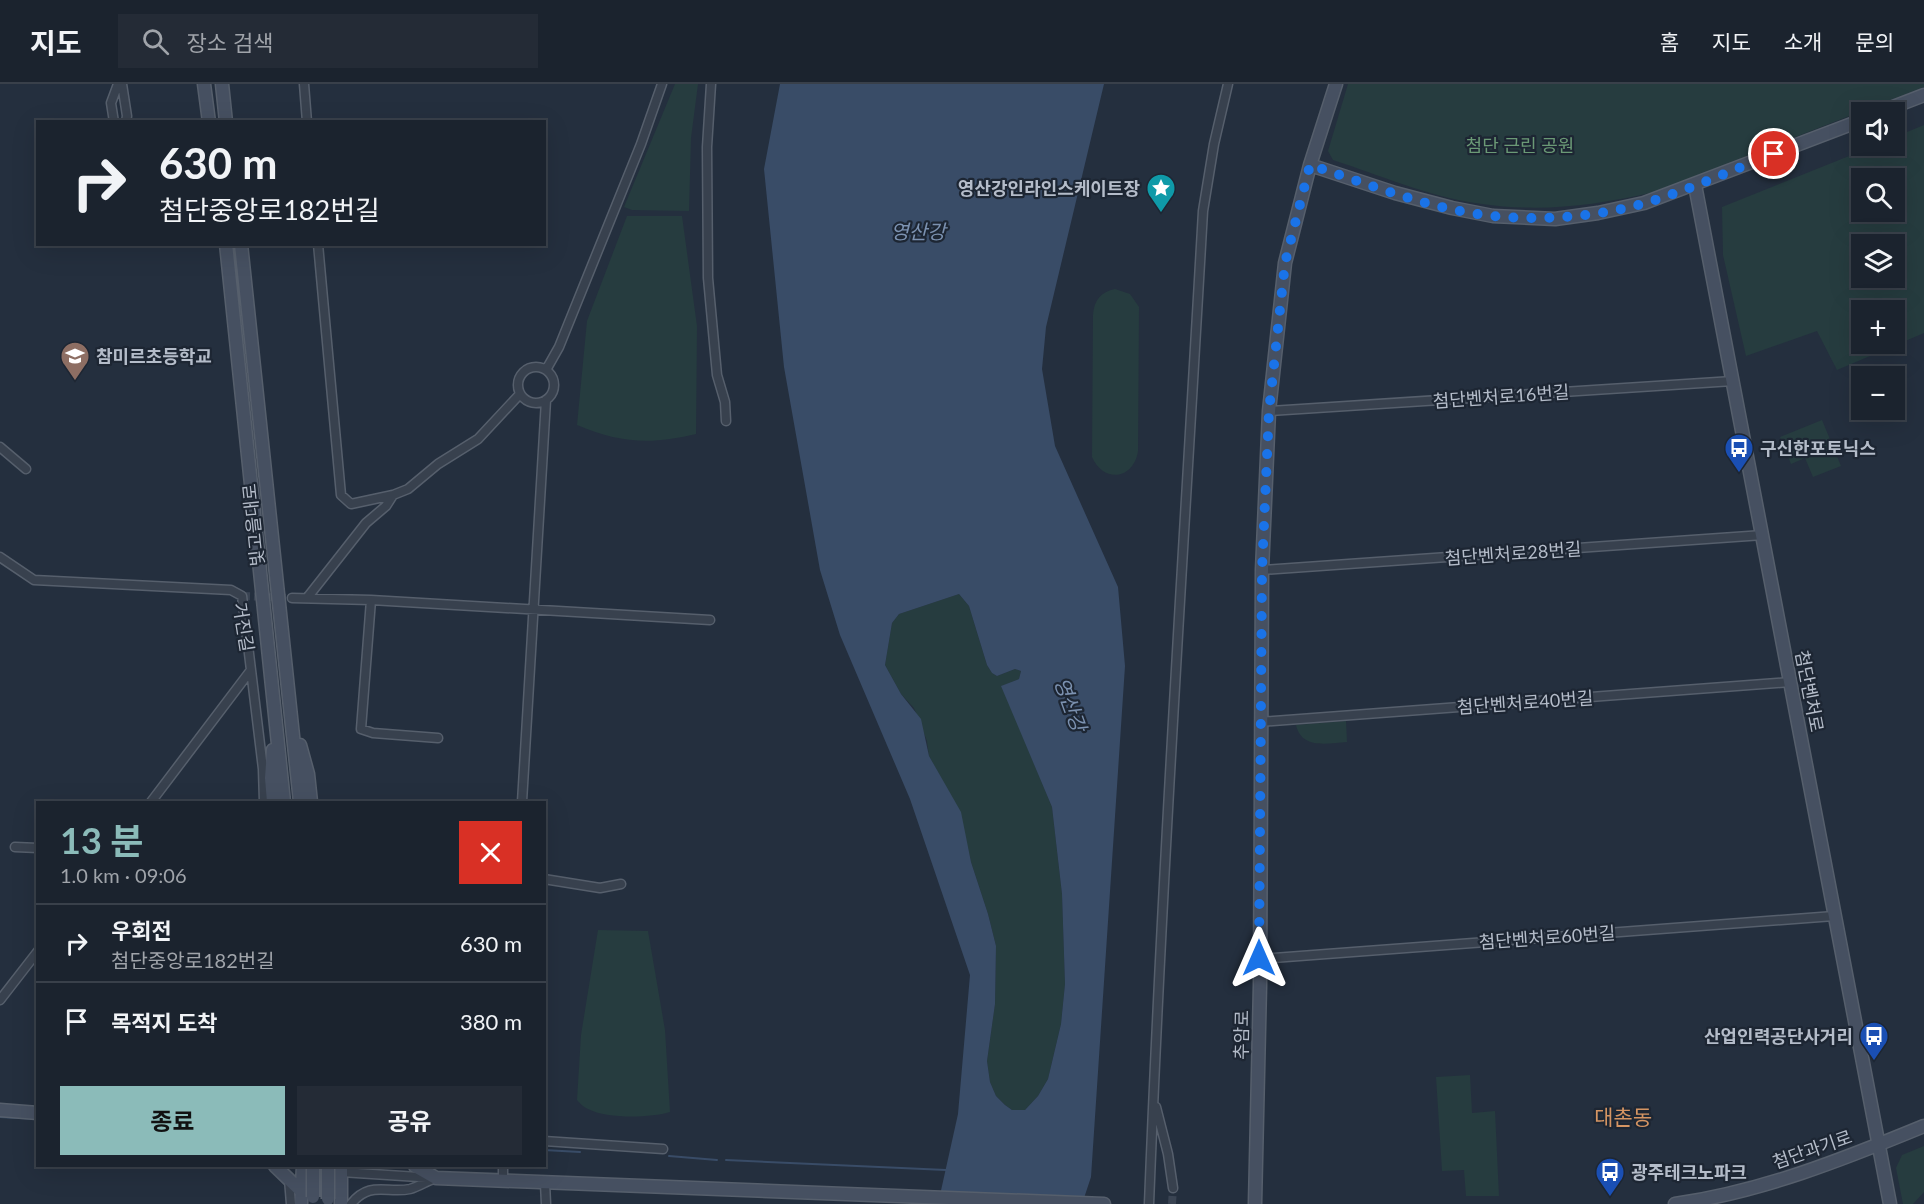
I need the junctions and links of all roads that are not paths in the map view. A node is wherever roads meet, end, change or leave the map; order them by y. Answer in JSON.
{"nodes":[{"id":1,"x":120,"y":84,"type":"edge"},
{"id":2,"x":204,"y":84,"type":"edge"},
{"id":3,"x":212,"y":84,"type":"edge"},
{"id":4,"x":222,"y":84,"type":"edge"},
{"id":5,"x":230,"y":84,"type":"edge"},
{"id":6,"x":304,"y":84,"type":"edge"},
{"id":7,"x":662,"y":84,"type":"edge"},
{"id":8,"x":711,"y":84,"type":"edge"},
{"id":9,"x":1228,"y":84,"type":"edge"},
{"id":10,"x":1336,"y":84,"type":"edge"},
{"id":11,"x":1924,"y":95,"type":"edge"},
{"id":12,"x":1905,"y":102,"type":"edge"},
{"id":13,"x":114,"y":120,"type":"edge"},
{"id":14,"x":126,"y":120,"type":"edge"},
{"id":15,"x":209,"y":120,"type":"edge"},
{"id":16,"x":216,"y":120,"type":"edge"},
{"id":17,"x":226,"y":120,"type":"edge"},
{"id":18,"x":233,"y":120,"type":"edge"},
{"id":19,"x":307,"y":120,"type":"edge"},
{"id":20,"x":1851,"y":124,"type":"edge"},
{"id":21,"x":1310,"y":165,"type":"junction"},
{"id":22,"x":1695,"y":185,"type":"junction"},
{"id":23,"x":226,"y":246,"type":"edge"},
{"id":24,"x":241,"y":246,"type":"edge"},
{"id":25,"x":318,"y":246,"type":"edge"},
{"id":26,"x":546,"y":370,"type":"junction"},
{"id":27,"x":1733,"y":381,"type":"junction"},
{"id":28,"x":520,"y":394,"type":"junction"},
{"id":29,"x":546,"y":400,"type":"junction"},
{"id":30,"x":1269,"y":411,"type":"junction"},
{"id":31,"x":726,"y":421,"type":"dead end"},
{"id":32,"x":0,"y":447,"type":"edge"},
{"id":33,"x":26,"y":469,"type":"dead end"},
{"id":34,"x":393,"y":495,"type":"junction"},
{"id":35,"x":1763,"y":535,"type":"junction"},
{"id":36,"x":0,"y":557,"type":"edge"},
{"id":37,"x":1262,"y":570,"type":"junction"},
{"id":38,"x":292,"y":598,"type":"tunnel mouth"},
{"id":39,"x":307,"y":598,"type":"junction"},
{"id":40,"x":371,"y":600,"type":"junction"},
{"id":41,"x":533,"y":610,"type":"junction"},
{"id":42,"x":711,"y":620,"type":"dead end"},
{"id":43,"x":251,"y":670,"type":"junction"},
{"id":44,"x":1790,"y":682,"type":"junction"},
{"id":45,"x":290,"y":710,"type":"junction"},
{"id":46,"x":275,"y":713,"type":"junction"},
{"id":47,"x":1260,"y":722,"type":"junction"},
{"id":48,"x":438,"y":738,"type":"dead end"},
{"id":49,"x":152,"y":801,"type":"edge"},
{"id":50,"x":264,"y":801,"type":"edge"},
{"id":51,"x":273,"y":801,"type":"edge"},
{"id":52,"x":284,"y":801,"type":"edge"},
{"id":53,"x":300,"y":801,"type":"edge"},
{"id":54,"x":311,"y":801,"type":"edge"},
{"id":55,"x":522,"y":801,"type":"edge"},
{"id":56,"x":15,"y":847,"type":"dead end"},
{"id":57,"x":36,"y":848,"type":"edge"},
{"id":58,"x":546,"y":879,"type":"edge"},
{"id":59,"x":621,"y":884,"type":"dead end"},
{"id":60,"x":1834,"y":916,"type":"junction"},
{"id":61,"x":36,"y":954,"type":"edge"},
{"id":62,"x":1259,"y":958,"type":"junction"},
{"id":63,"x":0,"y":1000,"type":"edge"},
{"id":64,"x":1154,"y":1083,"type":"junction"},
{"id":65,"x":0,"y":1110,"type":"edge"},
{"id":66,"x":36,"y":1113,"type":"edge"},
{"id":67,"x":1924,"y":1126,"type":"edge"},
{"id":68,"x":546,"y":1141,"type":"edge"},
{"id":69,"x":1879,"y":1145,"type":"junction"},
{"id":70,"x":663,"y":1149,"type":"dead end"},
{"id":71,"x":276,"y":1167,"type":"edge"},
{"id":72,"x":302,"y":1167,"type":"edge"},
{"id":73,"x":313,"y":1167,"type":"edge"},
{"id":74,"x":315,"y":1167,"type":"edge"},
{"id":75,"x":328,"y":1167,"type":"edge"},
{"id":76,"x":417,"y":1167,"type":"edge"},
{"id":77,"x":503,"y":1167,"type":"edge"},
{"id":78,"x":341,"y":1169,"type":"edge"},
{"id":79,"x":436,"y":1178,"type":"junction"},
{"id":80,"x":289,"y":1179,"type":"junction"},
{"id":81,"x":503,"y":1181,"type":"junction"},
{"id":82,"x":545,"y":1183,"type":"junction"},
{"id":83,"x":1173,"y":1188,"type":"tunnel mouth"},
{"id":84,"x":307,"y":1199,"type":"edge"},
{"id":85,"x":328,"y":1202,"type":"edge"},
{"id":86,"x":291,"y":1204,"type":"edge"},
{"id":87,"x":341,"y":1204,"type":"edge"},
{"id":88,"x":351,"y":1204,"type":"edge"},
{"id":89,"x":546,"y":1204,"type":"edge"},
{"id":90,"x":1104,"y":1204,"type":"edge"},
{"id":91,"x":1149,"y":1204,"type":"edge"},
{"id":92,"x":1255,"y":1204,"type":"edge"},
{"id":93,"x":1675,"y":1204,"type":"edge"},
{"id":94,"x":1890,"y":1204,"type":"edge"}],
"edges":[{"from":1,"to":13,"type":"street"},
{"from":1,"to":14,"type":"street"},
{"from":2,"to":15,"type":"street"},
{"from":3,"to":16,"type":"street"},
{"from":4,"to":17,"type":"street"},
{"from":5,"to":18,"type":"street"},
{"from":6,"to":19,"type":"street"},
{"from":7,"to":26,"type":"street"},
{"from":8,"to":31,"type":"street"},
{"from":9,"to":64,"type":"street"},
{"from":10,"to":21,"type":"street","name":"추암로"},
{"from":11,"to":12,"type":"street"},
{"from":20,"to":22,"type":"street"},
{"from":21,"to":22,"type":"street"},
{"from":21,"to":30,"type":"street","name":"추암로"},
{"from":22,"to":27,"type":"street","name":"첨단벤처로"},
{"from":23,"to":46,"type":"street","name":"빛고을대로"},
{"from":24,"to":45,"type":"street","name":"빛고을대로"},
{"from":25,"to":34,"type":"street"},
{"from":26,"to":28,"type":"street"},
{"from":26,"to":29,"type":"street"},
{"from":27,"to":30,"type":"street","name":"첨단벤처로16번길"},
{"from":27,"to":35,"type":"street","name":"첨단벤처로"},
{"from":28,"to":29,"type":"street"},
{"from":28,"to":34,"type":"street"},
{"from":29,"to":41,"type":"street"},
{"from":30,"to":37,"type":"street","name":"추암로"},
{"from":32,"to":33,"type":"street"},
{"from":34,"to":39,"type":"street"},
{"from":35,"to":37,"type":"street","name":"첨단벤처로28번길"},
{"from":35,"to":44,"type":"street","name":"첨단벤처로"},
{"from":36,"to":43,"type":"street","name":"거진길"},
{"from":37,"to":47,"type":"street","name":"추암로"},
{"from":38,"to":39,"type":"street"},
{"from":39,"to":40,"type":"street"},
{"from":40,"to":41,"type":"street"},
{"from":40,"to":48,"type":"street"},
{"from":41,"to":42,"type":"street"},
{"from":41,"to":55,"type":"street"},
{"from":43,"to":49,"type":"street","name":"거진길"},
{"from":43,"to":50,"type":"street"},
{"from":44,"to":47,"type":"street","name":"첨단벤처로40번길"},
{"from":44,"to":60,"type":"street","name":"첨단벤처로"},
{"from":45,"to":53,"type":"street","name":"빛고을대로"},
{"from":45,"to":54,"type":"street"},
{"from":46,"to":51,"type":"street"},
{"from":46,"to":52,"type":"street","name":"빛고을대로"},
{"from":47,"to":62,"type":"street","name":"추암로"},
{"from":56,"to":57,"type":"street"},
{"from":58,"to":59,"type":"street"},
{"from":60,"to":62,"type":"street","name":"첨단벤처로60번길"},
{"from":60,"to":69,"type":"street","name":"첨단벤처로"},
{"from":61,"to":63,"type":"street"},
{"from":62,"to":92,"type":"street","name":"추암로"},
{"from":64,"to":83,"type":"street"},
{"from":64,"to":91,"type":"street"},
{"from":65,"to":66,"type":"street"},
{"from":67,"to":69,"type":"street","name":"첨단과기로"},
{"from":68,"to":70,"type":"street"},
{"from":69,"to":93,"type":"street","name":"첨단과기로"},
{"from":69,"to":94,"type":"street","name":"첨단벤처로"},
{"from":71,"to":80,"type":"street"},
{"from":72,"to":84,"type":"street"},
{"from":73,"to":84,"type":"street","bridge":true},
{"from":74,"to":78,"type":"street"},
{"from":75,"to":85,"type":"street","bridge":true},
{"from":76,"to":79,"type":"street"},
{"from":77,"to":81,"type":"street"},
{"from":78,"to":79,"type":"street"},
{"from":78,"to":87,"type":"street"},
{"from":79,"to":81,"type":"street"},
{"from":79,"to":88,"type":"street"},
{"from":80,"to":84,"type":"street"},
{"from":80,"to":86,"type":"street"},
{"from":81,"to":82,"type":"street"},
{"from":82,"to":89,"type":"street"},
{"from":82,"to":90,"type":"street"}]}
